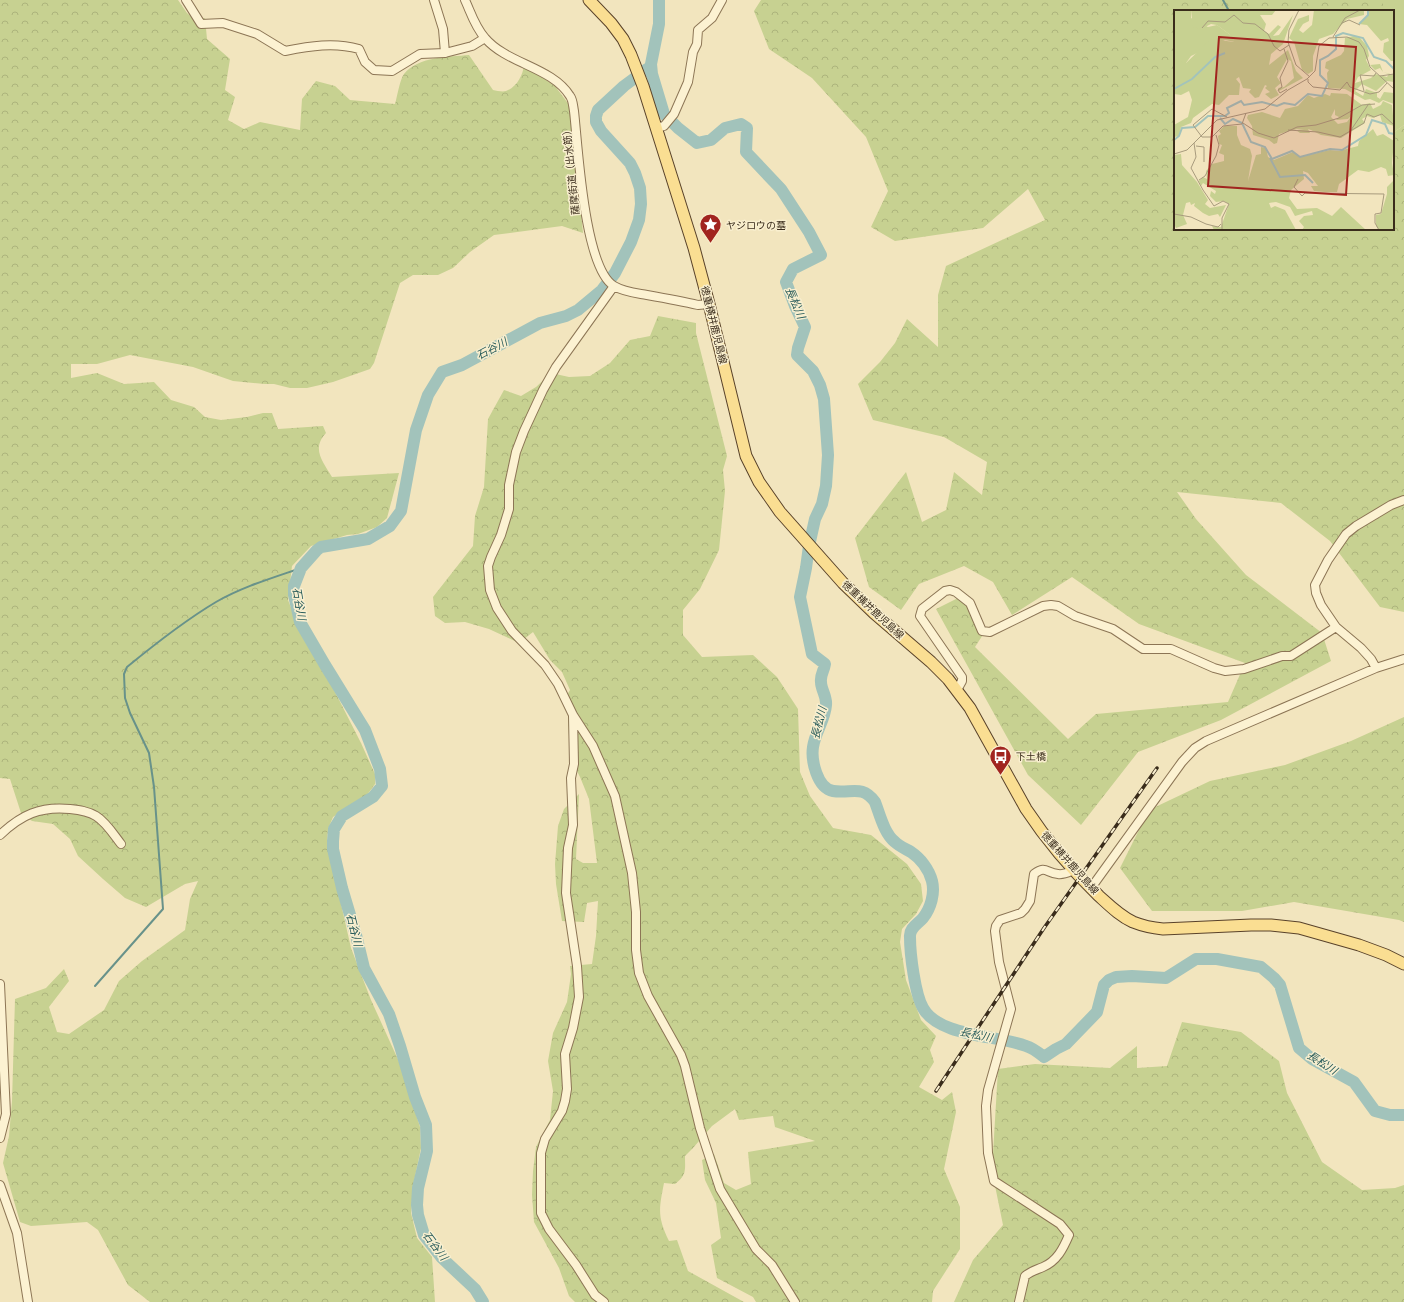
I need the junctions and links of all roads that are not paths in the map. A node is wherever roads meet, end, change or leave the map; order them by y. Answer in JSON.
{"nodes":[{"id":1,"x":186,"y":0,"type":"edge"},
{"id":2,"x":434,"y":0,"type":"edge"},
{"id":3,"x":465,"y":0,"type":"edge"},
{"id":4,"x":589,"y":0,"type":"edge"},
{"id":5,"x":722,"y":0,"type":"edge"},
{"id":6,"x":485,"y":38,"type":"junction"},
{"id":7,"x":445,"y":53,"type":"junction"},
{"id":8,"x":664,"y":123,"type":"junction"},
{"id":9,"x":614,"y":286,"type":"junction"},
{"id":10,"x":709,"y":304,"type":"junction"},
{"id":11,"x":1404,"y":500,"type":"edge"},
{"id":12,"x":1336,"y":627,"type":"junction"},
{"id":13,"x":1404,"y":659,"type":"edge"},
{"id":14,"x":1376,"y":668,"type":"junction"},
{"id":15,"x":957,"y":690,"type":"junction"},
{"id":16,"x":573,"y":715,"type":"junction"},
{"id":17,"x":0,"y":834,"type":"edge"},
{"id":18,"x":121,"y":844,"type":"dead end"},
{"id":19,"x":1074,"y":870,"type":"junction"},
{"id":20,"x":1091,"y":888,"type":"junction"},
{"id":21,"x":1404,"y":964,"type":"edge"},
{"id":22,"x":0,"y":984,"type":"edge"},
{"id":23,"x":0,"y":1138,"type":"edge"},
{"id":24,"x":0,"y":1185,"type":"edge"},
{"id":25,"x":28,"y":1302,"type":"edge"},
{"id":26,"x":604,"y":1302,"type":"edge"},
{"id":27,"x":795,"y":1302,"type":"edge"},
{"id":28,"x":1019,"y":1302,"type":"edge"}],
"edges":[{"from":1,"to":7,"type":"street"},
{"from":2,"to":7,"type":"street"},
{"from":3,"to":6,"type":"street","name":"薩摩街道（出水筋）"},
{"from":4,"to":8,"type":"main road","name":"徳重横井鹿児島線"},
{"from":5,"to":8,"type":"street"},
{"from":6,"to":7,"type":"street"},
{"from":6,"to":9,"type":"street","name":"薩摩街道（出水筋）"},
{"from":8,"to":10,"type":"main road","name":"徳重横井鹿児島線"},
{"from":9,"to":10,"type":"street","name":"薩摩街道（出水筋）"},
{"from":9,"to":16,"type":"street"},
{"from":10,"to":15,"type":"main road","name":"徳重横井鹿児島線"},
{"from":11,"to":12,"type":"street"},
{"from":12,"to":14,"type":"street"},
{"from":12,"to":15,"type":"street"},
{"from":13,"to":14,"type":"street"},
{"from":14,"to":20,"type":"street"},
{"from":15,"to":19,"type":"main road","name":"徳重横井鹿児島線"},
{"from":16,"to":26,"type":"street"},
{"from":16,"to":27,"type":"street"},
{"from":17,"to":18,"type":"street"},
{"from":19,"to":20,"type":"main road","name":"徳重横井鹿児島線"},
{"from":19,"to":28,"type":"street"},
{"from":20,"to":21,"type":"main road","name":"徳重横井鹿児島線"},
{"from":22,"to":23,"type":"street"},
{"from":24,"to":25,"type":"street"}]}
